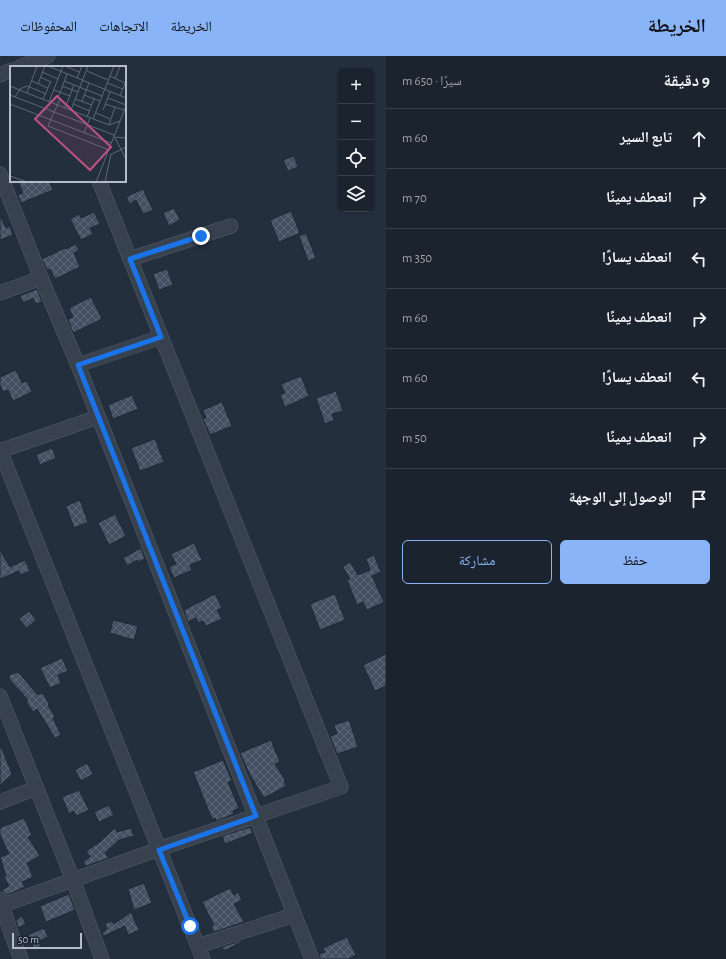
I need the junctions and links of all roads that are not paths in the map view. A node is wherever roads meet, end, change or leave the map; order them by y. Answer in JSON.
{"nodes":[{"id":1,"x":49,"y":56,"type":"edge"},
{"id":2,"x":23,"y":66,"type":"edge"},
{"id":3,"x":54,"y":66,"type":"edge"},
{"id":4,"x":10,"y":70,"type":"edge"},
{"id":5,"x":0,"y":75,"type":"edge"},
{"id":6,"x":0,"y":174,"type":"edge"},
{"id":7,"x":99,"y":182,"type":"edge"},
{"id":8,"x":231,"y":226,"type":"dead end"},
{"id":9,"x":130,"y":259,"type":"junction"},
{"id":10,"x":41,"y":278,"type":"junction"},
{"id":11,"x":0,"y":293,"type":"edge"},
{"id":12,"x":161,"y":337,"type":"junction"},
{"id":13,"x":78,"y":365,"type":"junction"},
{"id":14,"x":98,"y":418,"type":"junction"},
{"id":15,"x":0,"y":451,"type":"edge"},
{"id":16,"x":0,"y":696,"type":"edge"},
{"id":17,"x":4,"y":718,"type":"edge"},
{"id":18,"x":36,"y":788,"type":"junction"},
{"id":19,"x":0,"y":802,"type":"edge"},
{"id":20,"x":256,"y":816,"type":"junction"},
{"id":21,"x":159,"y":850,"type":"junction"},
{"id":22,"x":73,"y":880,"type":"junction"},
{"id":23,"x":1,"y":902,"type":"edge"},
{"id":24,"x":294,"y":915,"type":"junction"},
{"id":25,"x":5,"y":934,"type":"edge"},
{"id":26,"x":200,"y":953,"type":"edge"},
{"id":27,"x":21,"y":959,"type":"edge"},
{"id":28,"x":102,"y":959,"type":"edge"},
{"id":29,"x":312,"y":959,"type":"edge"}],
"edges":[{"from":1,"to":2,"type":"street"},
{"from":1,"to":3,"type":"street"},
{"from":4,"to":5,"type":"street"},
{"from":6,"to":10,"type":"street"},
{"from":7,"to":9,"type":"street"},
{"from":8,"to":9,"type":"street"},
{"from":9,"to":12,"type":"street"},
{"from":10,"to":11,"type":"street"},
{"from":10,"to":13,"type":"street"},
{"from":12,"to":13,"type":"street"},
{"from":12,"to":20,"type":"street"},
{"from":13,"to":14,"type":"street"},
{"from":14,"to":15,"type":"street"},
{"from":14,"to":20,"type":"street"},
{"from":15,"to":21,"type":"street"},
{"from":16,"to":17,"type":"street"},
{"from":17,"to":18,"type":"street"},
{"from":18,"to":19,"type":"street"},
{"from":18,"to":22,"type":"street"},
{"from":20,"to":21,"type":"street"},
{"from":20,"to":24,"type":"street"},
{"from":21,"to":22,"type":"street"},
{"from":21,"to":26,"type":"street"},
{"from":22,"to":23,"type":"street"},
{"from":22,"to":28,"type":"street"},
{"from":23,"to":25,"type":"street"},
{"from":24,"to":26,"type":"street"},
{"from":24,"to":29,"type":"street"},
{"from":25,"to":27,"type":"street"}]}
